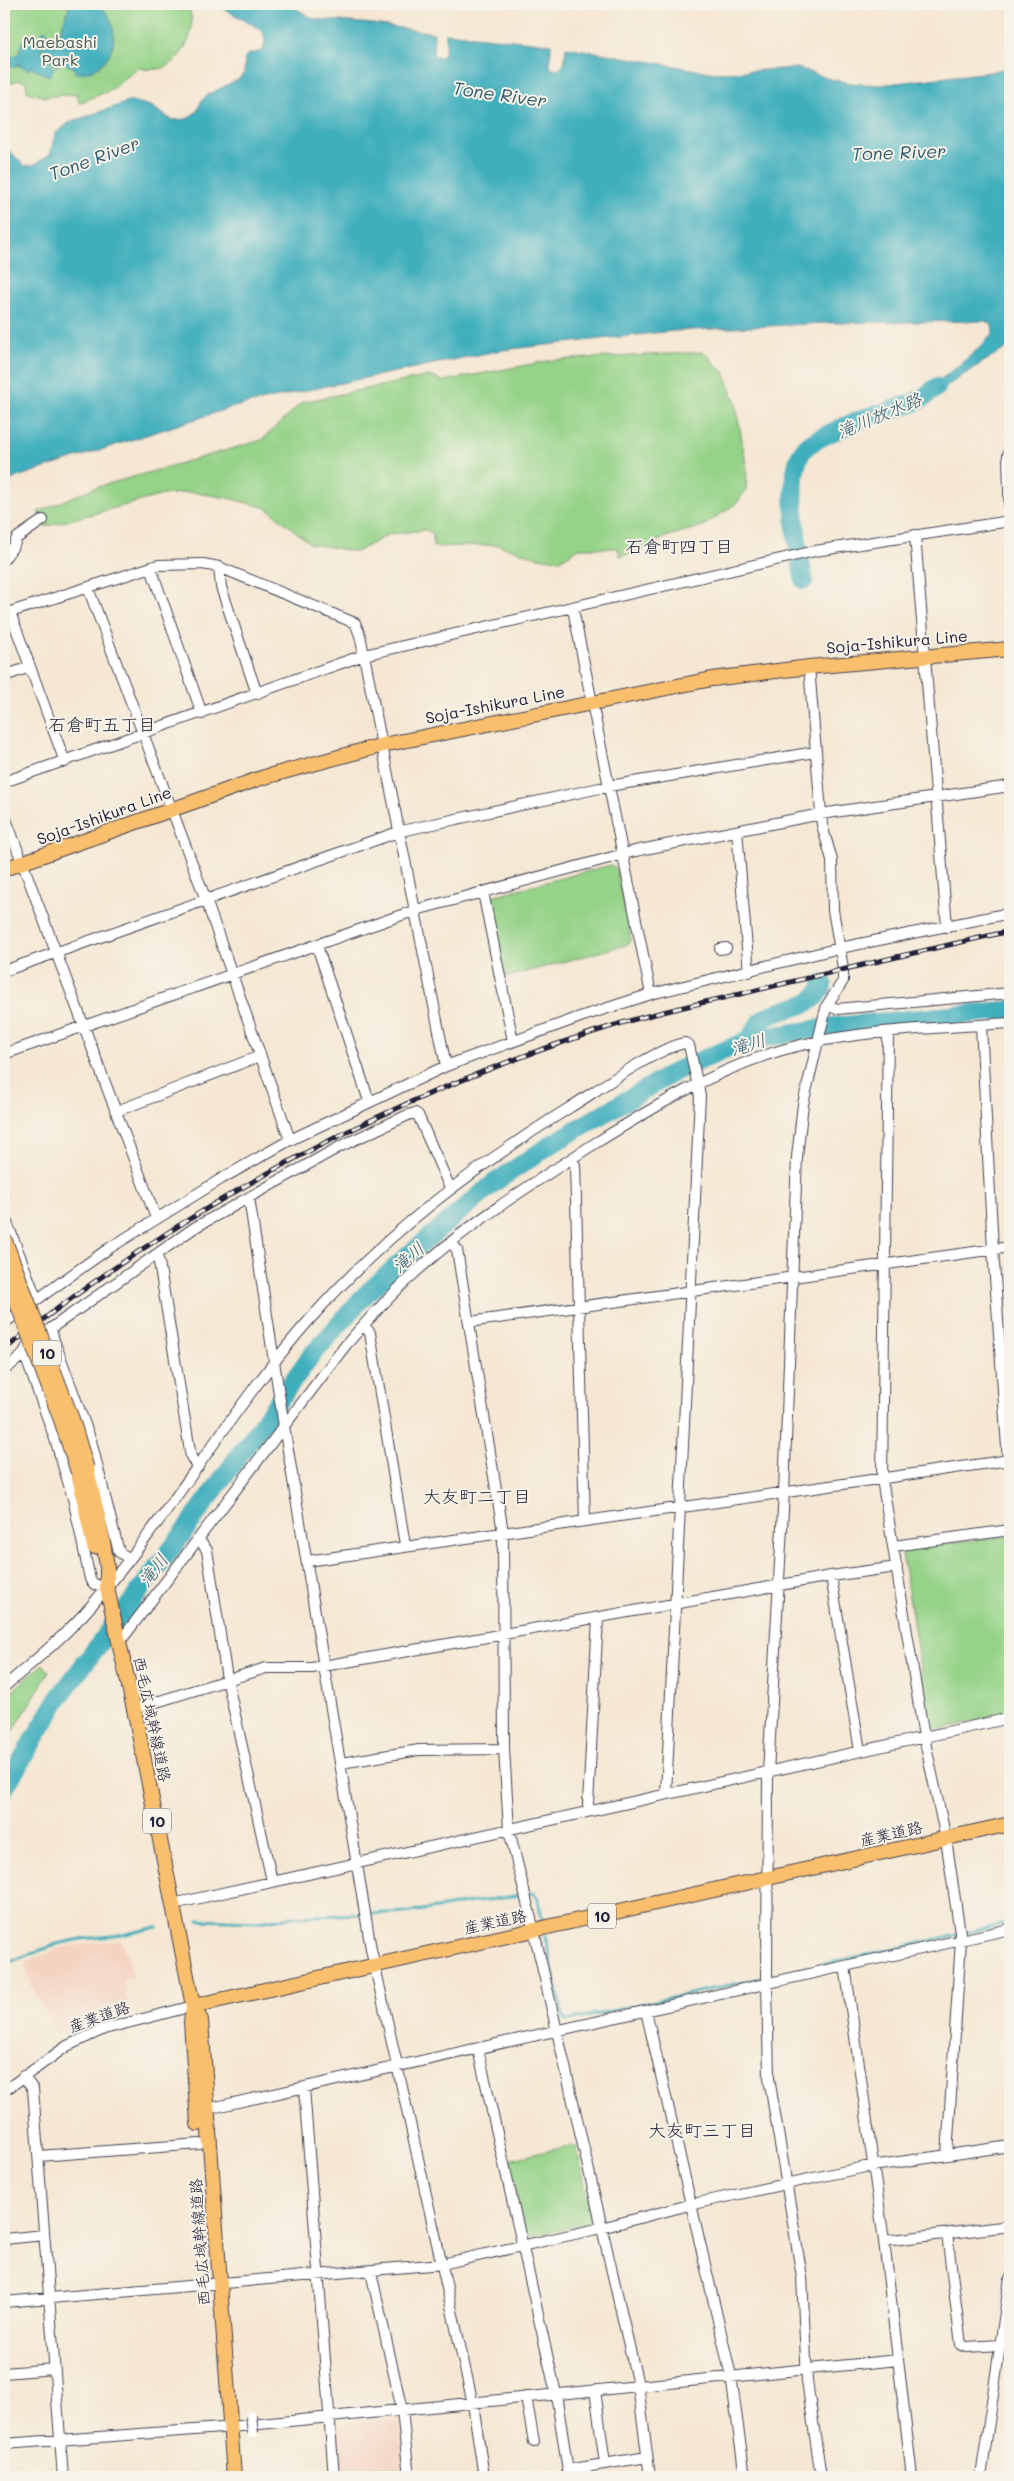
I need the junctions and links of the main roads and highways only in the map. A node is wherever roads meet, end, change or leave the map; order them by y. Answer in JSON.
{"nodes":[{"id":1,"x":1010,"y":649,"type":"edge"},
{"id":2,"x":4,"y":869,"type":"edge"},
{"id":3,"x":4,"y":1238,"type":"edge"},
{"id":4,"x":4,"y":1269,"type":"edge"},
{"id":5,"x":83,"y":1470,"type":"junction"},
{"id":6,"x":1010,"y":1824,"type":"edge"},
{"id":7,"x":193,"y":2006,"type":"junction"},
{"id":8,"x":215,"y":2285,"type":"junction"},
{"id":9,"x":226,"y":2428,"type":"junction"},
{"id":10,"x":225,"y":2477,"type":"edge"},
{"id":11,"x":234,"y":2477,"type":"edge"}],
"edges":[{"from":1,"to":2,"type":"main road","name":"Soja-Ishikura Line"},
{"from":3,"to":5,"type":"main road","name":"西毛広域幹線道路","number":"10","bridge":true},
{"from":4,"to":5,"type":"main road","name":"西毛広域幹線道路","number":"10","bridge":true},
{"from":5,"to":7,"type":"main road","name":"西毛広域幹線道路","number":"10"},
{"from":6,"to":7,"type":"main road","name":"産業道路","number":"10"},
{"from":7,"to":8,"type":"main road","name":"西毛広域幹線道路"},
{"from":7,"to":8,"type":"main road","name":"西毛広域幹線道路"},
{"from":8,"to":9,"type":"main road","name":"西毛広域幹線道路"},
{"from":9,"to":10,"type":"main road","name":"西毛広域幹線道路"},
{"from":9,"to":11,"type":"main road","name":"西毛広域幹線道路"}]}
